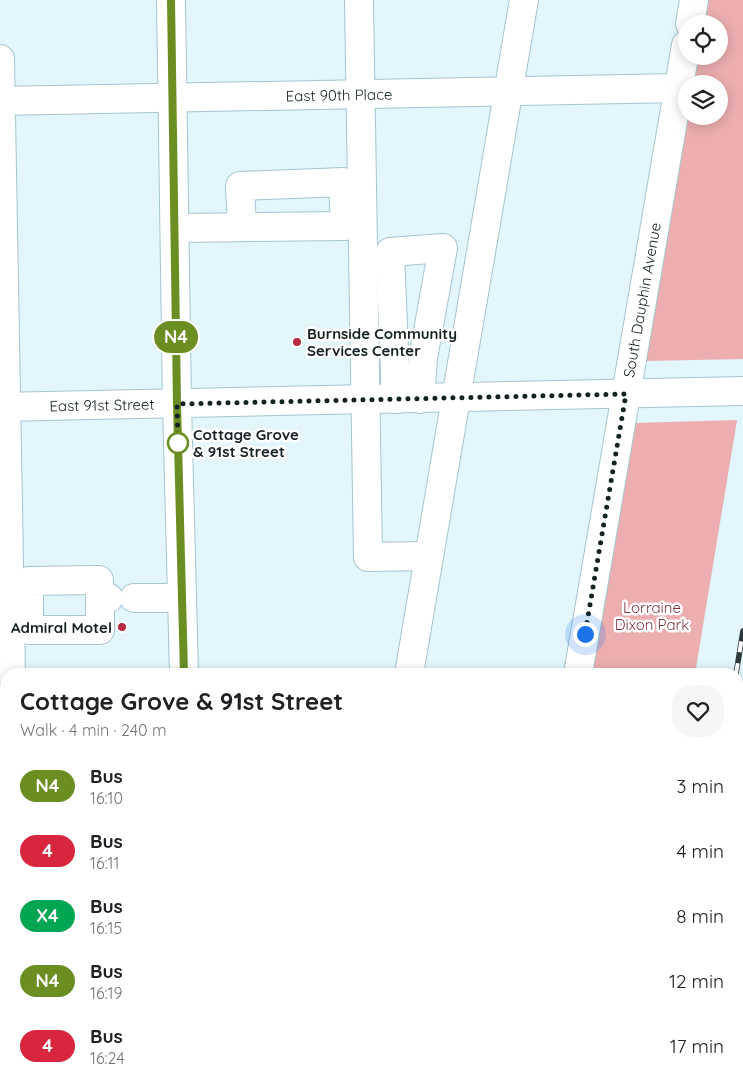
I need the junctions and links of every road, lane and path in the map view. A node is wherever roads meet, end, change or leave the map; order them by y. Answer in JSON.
{"nodes":[{"id":1,"x":171,"y":0,"type":"edge"},
{"id":2,"x":358,"y":0,"type":"edge"},
{"id":3,"x":524,"y":0,"type":"edge"},
{"id":4,"x":694,"y":0,"type":"edge"},
{"id":5,"x":692,"y":15,"type":"edge"},
{"id":6,"x":0,"y":59,"type":"edge"},
{"id":7,"x":678,"y":88,"type":"edge"},
{"id":8,"x":508,"y":91,"type":"junction"},
{"id":9,"x":360,"y":94,"type":"junction"},
{"id":10,"x":678,"y":94,"type":"edge"},
{"id":11,"x":173,"y":98,"type":"junction"},
{"id":12,"x":0,"y":101,"type":"edge"},
{"id":13,"x":242,"y":227,"type":"dead end"},
{"id":14,"x":174,"y":228,"type":"junction"},
{"id":15,"x":483,"y":240,"type":"junction"},
{"id":16,"x":363,"y":243,"type":"junction"},
{"id":17,"x":2,"y":252,"type":"edge"},
{"id":18,"x":743,"y":391,"type":"edge"},
{"id":19,"x":626,"y":394,"type":"junction"},
{"id":20,"x":456,"y":398,"type":"junction"},
{"id":21,"x":408,"y":399,"type":"junction"},
{"id":22,"x":366,"y":400,"type":"junction"},
{"id":23,"x":177,"y":404,"type":"junction"},
{"id":24,"x":3,"y":407,"type":"edge"},
{"id":25,"x":429,"y":556,"type":"junction"},
{"id":26,"x":4,"y":559,"type":"edge"},
{"id":27,"x":114,"y":598,"type":"dead end"},
{"id":28,"x":182,"y":598,"type":"junction"},
{"id":29,"x":11,"y":668,"type":"edge"},
{"id":30,"x":184,"y":668,"type":"edge"},
{"id":31,"x":410,"y":668,"type":"edge"},
{"id":32,"x":579,"y":668,"type":"edge"}],
"edges":[{"from":1,"to":11,"type":"street"},
{"from":2,"to":9,"type":"street"},
{"from":3,"to":8,"type":"street"},
{"from":4,"to":5,"type":"street"},
{"from":6,"to":12,"type":"street"},
{"from":7,"to":8,"type":"street","name":"East 90th Place"},
{"from":8,"to":9,"type":"street","name":"East 90th Place"},
{"from":8,"to":15,"type":"street"},
{"from":9,"to":11,"type":"street","name":"East 90th Place"},
{"from":9,"to":16,"type":"street"},
{"from":10,"to":19,"type":"street","name":"South Dauphin Avenue"},
{"from":11,"to":12,"type":"street","name":"East 90th Place"},
{"from":11,"to":14,"type":"street"},
{"from":12,"to":17,"type":"street"},
{"from":13,"to":14,"type":"street"},
{"from":14,"to":23,"type":"street"},
{"from":15,"to":16,"type":"street"},
{"from":15,"to":20,"type":"street"},
{"from":16,"to":22,"type":"street"},
{"from":17,"to":24,"type":"street"},
{"from":18,"to":19,"type":"street","name":"East 91st Street"},
{"from":19,"to":20,"type":"street","name":"East 91st Street"},
{"from":19,"to":32,"type":"street","name":"South Dauphin Avenue"},
{"from":20,"to":21,"type":"street","name":"East 91st Street"},
{"from":20,"to":25,"type":"street"},
{"from":21,"to":21,"type":"street"},
{"from":21,"to":22,"type":"street","name":"East 91st Street"},
{"from":22,"to":23,"type":"street","name":"East 91st Street"},
{"from":22,"to":25,"type":"street"},
{"from":23,"to":24,"type":"street","name":"East 91st Street"},
{"from":23,"to":28,"type":"street"},
{"from":24,"to":26,"type":"street"},
{"from":25,"to":31,"type":"street"},
{"from":26,"to":29,"type":"street"},
{"from":27,"to":28,"type":"street"},
{"from":28,"to":30,"type":"street"}]}
